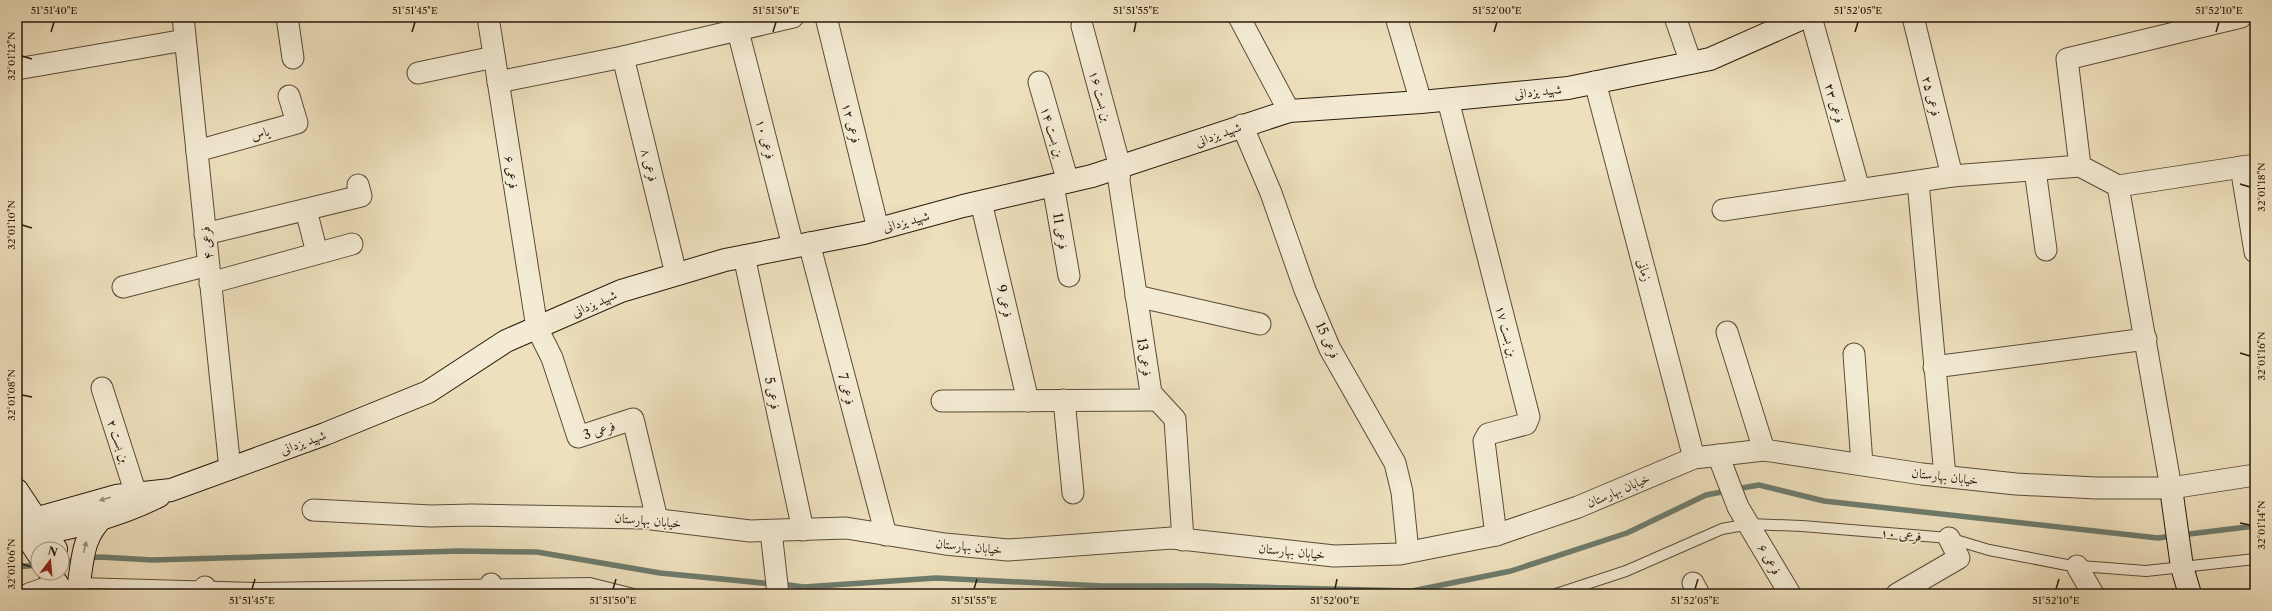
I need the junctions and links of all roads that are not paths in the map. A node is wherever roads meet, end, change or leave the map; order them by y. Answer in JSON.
{"nodes":[{"id":1,"x":183,"y":17,"type":"edge"},
{"id":2,"x":287,"y":17,"type":"edge"},
{"id":3,"x":488,"y":17,"type":"edge"},
{"id":4,"x":793,"y":17,"type":"edge"},
{"id":5,"x":826,"y":17,"type":"edge"},
{"id":6,"x":1239,"y":17,"type":"edge"},
{"id":7,"x":1396,"y":17,"type":"edge"},
{"id":8,"x":1675,"y":17,"type":"edge"},
{"id":9,"x":1805,"y":17,"type":"edge"},
{"id":10,"x":1811,"y":17,"type":"edge"},
{"id":11,"x":1913,"y":17,"type":"edge"},
{"id":12,"x":2241,"y":17,"type":"edge"},
{"id":13,"x":1082,"y":26,"type":"dead end"},
{"id":14,"x":738,"y":31,"type":"junction"},
{"id":15,"x":185,"y":40,"type":"junction"},
{"id":16,"x":494,"y":57,"type":"junction"},
{"id":17,"x":623,"y":57,"type":"junction"},
{"id":18,"x":293,"y":58,"type":"dead end"},
{"id":19,"x":1691,"y":63,"type":"junction"},
{"id":20,"x":17,"y":69,"type":"edge"},
{"id":21,"x":418,"y":73,"type":"dead end"},
{"id":22,"x":498,"y":82,"type":"junction"},
{"id":23,"x":1039,"y":82,"type":"dead end"},
{"id":24,"x":1595,"y":82,"type":"junction"},
{"id":25,"x":289,"y":96,"type":"dead end"},
{"id":26,"x":1448,"y":100,"type":"junction"},
{"id":27,"x":1421,"y":102,"type":"junction"},
{"id":28,"x":1289,"y":110,"type":"junction"},
{"id":29,"x":1242,"y":125,"type":"junction"},
{"id":30,"x":197,"y":151,"type":"junction"},
{"id":31,"x":2080,"y":166,"type":"junction"},
{"id":32,"x":2248,"y":166,"type":"edge"},
{"id":33,"x":1120,"y":167,"type":"junction"},
{"id":34,"x":2035,"y":170,"type":"junction"},
{"id":35,"x":1952,"y":176,"type":"junction"},
{"id":36,"x":1918,"y":182,"type":"junction"},
{"id":37,"x":1060,"y":183,"type":"junction"},
{"id":38,"x":358,"y":185,"type":"dead end"},
{"id":39,"x":2118,"y":186,"type":"junction"},
{"id":40,"x":1859,"y":189,"type":"junction"},
{"id":41,"x":981,"y":202,"type":"junction"},
{"id":42,"x":306,"y":210,"type":"junction"},
{"id":43,"x":1723,"y":210,"type":"dead end"},
{"id":44,"x":878,"y":229,"type":"junction"},
{"id":45,"x":205,"y":234,"type":"junction"},
{"id":46,"x":352,"y":244,"type":"dead end"},
{"id":47,"x":801,"y":245,"type":"junction"},
{"id":48,"x":2046,"y":250,"type":"dead end"},
{"id":49,"x":2255,"y":252,"type":"edge"},
{"id":50,"x":316,"y":253,"type":"junction"},
{"id":51,"x":744,"y":256,"type":"junction"},
{"id":52,"x":209,"y":274,"type":"junction"},
{"id":53,"x":676,"y":274,"type":"junction"},
{"id":54,"x":1069,"y":276,"type":"dead end"},
{"id":55,"x":123,"y":287,"type":"dead end"},
{"id":56,"x":1136,"y":296,"type":"junction"},
{"id":57,"x":1260,"y":324,"type":"dead end"},
{"id":58,"x":536,"y":328,"type":"junction"},
{"id":59,"x":1727,"y":332,"type":"dead end"},
{"id":60,"x":2146,"y":339,"type":"junction"},
{"id":61,"x":1854,"y":354,"type":"dead end"},
{"id":62,"x":1934,"y":367,"type":"junction"},
{"id":63,"x":102,"y":388,"type":"dead end"},
{"id":64,"x":1064,"y":400,"type":"junction"},
{"id":65,"x":1158,"y":400,"type":"junction"},
{"id":66,"x":942,"y":401,"type":"dead end"},
{"id":67,"x":1028,"y":401,"type":"junction"},
{"id":68,"x":1764,"y":450,"type":"junction"},
{"id":69,"x":1694,"y":458,"type":"junction"},
{"id":70,"x":1721,"y":464,"type":"junction"},
{"id":71,"x":1862,"y":464,"type":"junction"},
{"id":72,"x":230,"y":469,"type":"junction"},
{"id":73,"x":2255,"y":475,"type":"edge"},
{"id":74,"x":1945,"y":476,"type":"junction"},
{"id":75,"x":2171,"y":488,"type":"junction"},
{"id":76,"x":17,"y":490,"type":"edge"},
{"id":77,"x":171,"y":490,"type":"junction"},
{"id":78,"x":1073,"y":493,"type":"dead end"},
{"id":79,"x":136,"y":494,"type":"junction"},
{"id":80,"x":313,"y":510,"type":"dead end"},
{"id":81,"x":104,"y":516,"type":"junction"},
{"id":82,"x":657,"y":520,"type":"junction"},
{"id":83,"x":1749,"y":524,"type":"junction"},
{"id":84,"x":803,"y":530,"type":"junction"},
{"id":85,"x":771,"y":531,"type":"junction"},
{"id":86,"x":886,"y":535,"type":"junction"},
{"id":87,"x":1496,"y":535,"type":"junction"},
{"id":88,"x":1949,"y":538,"type":"junction"},
{"id":89,"x":1183,"y":540,"type":"junction"},
{"id":90,"x":40,"y":541,"type":"edge"},
{"id":91,"x":61,"y":541,"type":"edge"},
{"id":92,"x":65,"y":541,"type":"edge"},
{"id":93,"x":70,"y":544,"type":"edge"},
{"id":94,"x":1408,"y":552,"type":"junction"},
{"id":95,"x":2181,"y":557,"type":"junction"},
{"id":96,"x":70,"y":559,"type":"edge"},
{"id":97,"x":2255,"y":559,"type":"edge"},
{"id":98,"x":2077,"y":566,"type":"junction"},
{"id":99,"x":34,"y":581,"type":"edge"},
{"id":100,"x":492,"y":589,"type":"edge"},
{"id":101,"x":207,"y":590,"type":"edge"},
{"id":102,"x":29,"y":594,"type":"edge"},
{"id":103,"x":634,"y":594,"type":"edge"},
{"id":104,"x":778,"y":594,"type":"edge"},
{"id":105,"x":1556,"y":594,"type":"edge"},
{"id":106,"x":1790,"y":594,"type":"edge"},
{"id":107,"x":1897,"y":594,"type":"edge"},
{"id":108,"x":2093,"y":594,"type":"edge"},
{"id":109,"x":2190,"y":594,"type":"edge"}],
"edges":[{"from":1,"to":15,"type":"street","name":"فرعی ۴"},
{"from":2,"to":18,"type":"street"},
{"from":3,"to":16,"type":"street","name":"فرعی ۶"},
{"from":4,"to":14,"type":"street"},
{"from":5,"to":44,"type":"street","name":"فرعی ۱۲"},
{"from":6,"to":28,"type":"street"},
{"from":7,"to":27,"type":"street"},
{"from":8,"to":19,"type":"street"},
{"from":9,"to":19,"type":"street","name":"شهید یزدانی"},
{"from":10,"to":40,"type":"street","name":"فرعی ۲۳"},
{"from":11,"to":35,"type":"street","name":"فرعی ۲۵"},
{"from":12,"to":31,"type":"street"},
{"from":13,"to":33,"type":"street","name":"بن بست ۱۶"},
{"from":14,"to":17,"type":"street"},
{"from":14,"to":47,"type":"street","name":"فرعی ۱۰"},
{"from":15,"to":20,"type":"street"},
{"from":15,"to":30,"type":"street","name":"فرعی ۴"},
{"from":16,"to":21,"type":"street"},
{"from":16,"to":22,"type":"street","name":"فرعی ۶"},
{"from":17,"to":22,"type":"street"},
{"from":17,"to":53,"type":"street","name":"فرعی ۸"},
{"from":19,"to":24,"type":"street","name":"شهید یزدانی"},
{"from":22,"to":58,"type":"street","name":"فرعی ۶"},
{"from":23,"to":37,"type":"street","name":"بن بست ۱۴"},
{"from":24,"to":26,"type":"street","name":"شهید یزدانی"},
{"from":24,"to":69,"type":"street","name":"زمانی"},
{"from":25,"to":30,"type":"street","name":"یاس"},
{"from":26,"to":27,"type":"street","name":"شهید یزدانی"},
{"from":26,"to":87,"type":"street","name":"بن بست ۱۷"},
{"from":27,"to":28,"type":"street","name":"شهید یزدانی"},
{"from":28,"to":29,"type":"street","name":"شهید یزدانی"},
{"from":29,"to":33,"type":"street","name":"شهید یزدانی"},
{"from":29,"to":94,"type":"street","name":"فرعی 15"},
{"from":30,"to":45,"type":"street","name":"فرعی ۴"},
{"from":31,"to":34,"type":"street"},
{"from":31,"to":39,"type":"street"},
{"from":32,"to":39,"type":"street"},
{"from":32,"to":49,"type":"street"},
{"from":33,"to":37,"type":"street","name":"شهید یزدانی"},
{"from":33,"to":56,"type":"street","name":"فرعی 13"},
{"from":34,"to":35,"type":"street"},
{"from":34,"to":48,"type":"street"},
{"from":35,"to":36,"type":"street"},
{"from":36,"to":40,"type":"street"},
{"from":36,"to":62,"type":"street"},
{"from":37,"to":41,"type":"street","name":"شهید یزدانی"},
{"from":37,"to":54,"type":"street","name":"فرعی 11"},
{"from":38,"to":42,"type":"street"},
{"from":39,"to":60,"type":"street"},
{"from":40,"to":43,"type":"street"},
{"from":41,"to":44,"type":"street","name":"شهید یزدانی"},
{"from":41,"to":67,"type":"street","name":"فرعی 9"},
{"from":42,"to":45,"type":"street"},
{"from":42,"to":50,"type":"street"},
{"from":44,"to":47,"type":"street","name":"شهید یزدانی"},
{"from":45,"to":52,"type":"street","name":"فرعی ۴"},
{"from":46,"to":50,"type":"street"},
{"from":47,"to":51,"type":"street","name":"شهید یزدانی"},
{"from":47,"to":86,"type":"street","name":"فرعی 7"},
{"from":50,"to":52,"type":"street"},
{"from":51,"to":53,"type":"street","name":"شهید یزدانی"},
{"from":51,"to":84,"type":"street","name":"فرعی 5"},
{"from":52,"to":55,"type":"street"},
{"from":52,"to":72,"type":"street","name":"فرعی ۴"},
{"from":53,"to":58,"type":"street","name":"شهید یزدانی"},
{"from":56,"to":57,"type":"street"},
{"from":56,"to":65,"type":"street","name":"فرعی 13"},
{"from":58,"to":72,"type":"street","name":"شهید یزدانی"},
{"from":58,"to":82,"type":"street","name":"فرعی 3"},
{"from":59,"to":68,"type":"street"},
{"from":60,"to":62,"type":"street"},
{"from":60,"to":75,"type":"street"},
{"from":61,"to":71,"type":"street"},
{"from":62,"to":74,"type":"street"},
{"from":63,"to":79,"type":"street","name":"بن بست ۲"},
{"from":64,"to":65,"type":"street"},
{"from":64,"to":67,"type":"street"},
{"from":64,"to":78,"type":"street"},
{"from":65,"to":89,"type":"street","name":"فرعی 13"},
{"from":66,"to":67,"type":"street"},
{"from":68,"to":70,"type":"street","name":"خیابان بهارستان"},
{"from":68,"to":71,"type":"street","name":"خیابان بهارستان"},
{"from":69,"to":70,"type":"street","name":"خیابان بهارستان"},
{"from":69,"to":87,"type":"street","name":"خیابان بهارستان"},
{"from":70,"to":83,"type":"street","name":"فرعی ۶"},
{"from":71,"to":74,"type":"street","name":"خیابان بهارستان"},
{"from":72,"to":77,"type":"street","name":"شهید یزدانی"},
{"from":73,"to":75,"type":"street","name":"خیابان بهارستان"},
{"from":74,"to":75,"type":"street","name":"خیابان بهارستان"},
{"from":75,"to":95,"type":"street"},
{"from":76,"to":90,"type":"street"},
{"from":77,"to":79,"type":"street","name":"شهید یزدانی"},
{"from":77,"to":81,"type":"street"},
{"from":79,"to":91,"type":"street","name":"شهید یزدانی","one_way":true},
{"from":80,"to":82,"type":"street","name":"خیابان بهارستان"},
{"from":81,"to":92,"type":"street"},
{"from":93,"to":81,"type":"street","one_way":true},
{"from":82,"to":85,"type":"street","name":"خیابان بهارستان"},
{"from":83,"to":88,"type":"lane","name":"فرعی ۱۰"},
{"from":83,"to":105,"type":"lane","name":"فرعی ۱۰"},
{"from":83,"to":106,"type":"street","name":"فرعی ۶"},
{"from":84,"to":85,"type":"street","name":"خیابان بهارستان"},
{"from":84,"to":86,"type":"street","name":"خیابان بهارستان"},
{"from":85,"to":104,"type":"street"},
{"from":86,"to":89,"type":"street","name":"خیابان بهارستان"},
{"from":87,"to":94,"type":"street","name":"خیابان بهارستان"},
{"from":88,"to":98,"type":"lane","name":"فرعی ۱۰"},
{"from":88,"to":107,"type":"street"},
{"from":89,"to":94,"type":"street","name":"خیابان بهارستان"},
{"from":95,"to":97,"type":"lane","name":"فرعی ۱۰"},
{"from":95,"to":98,"type":"lane","name":"فرعی ۱۰"},
{"from":95,"to":109,"type":"street"},
{"from":96,"to":101,"type":"lane"},
{"from":98,"to":108,"type":"street"},
{"from":99,"to":102,"type":"street"},
{"from":100,"to":101,"type":"lane"},
{"from":100,"to":103,"type":"lane"}]}
